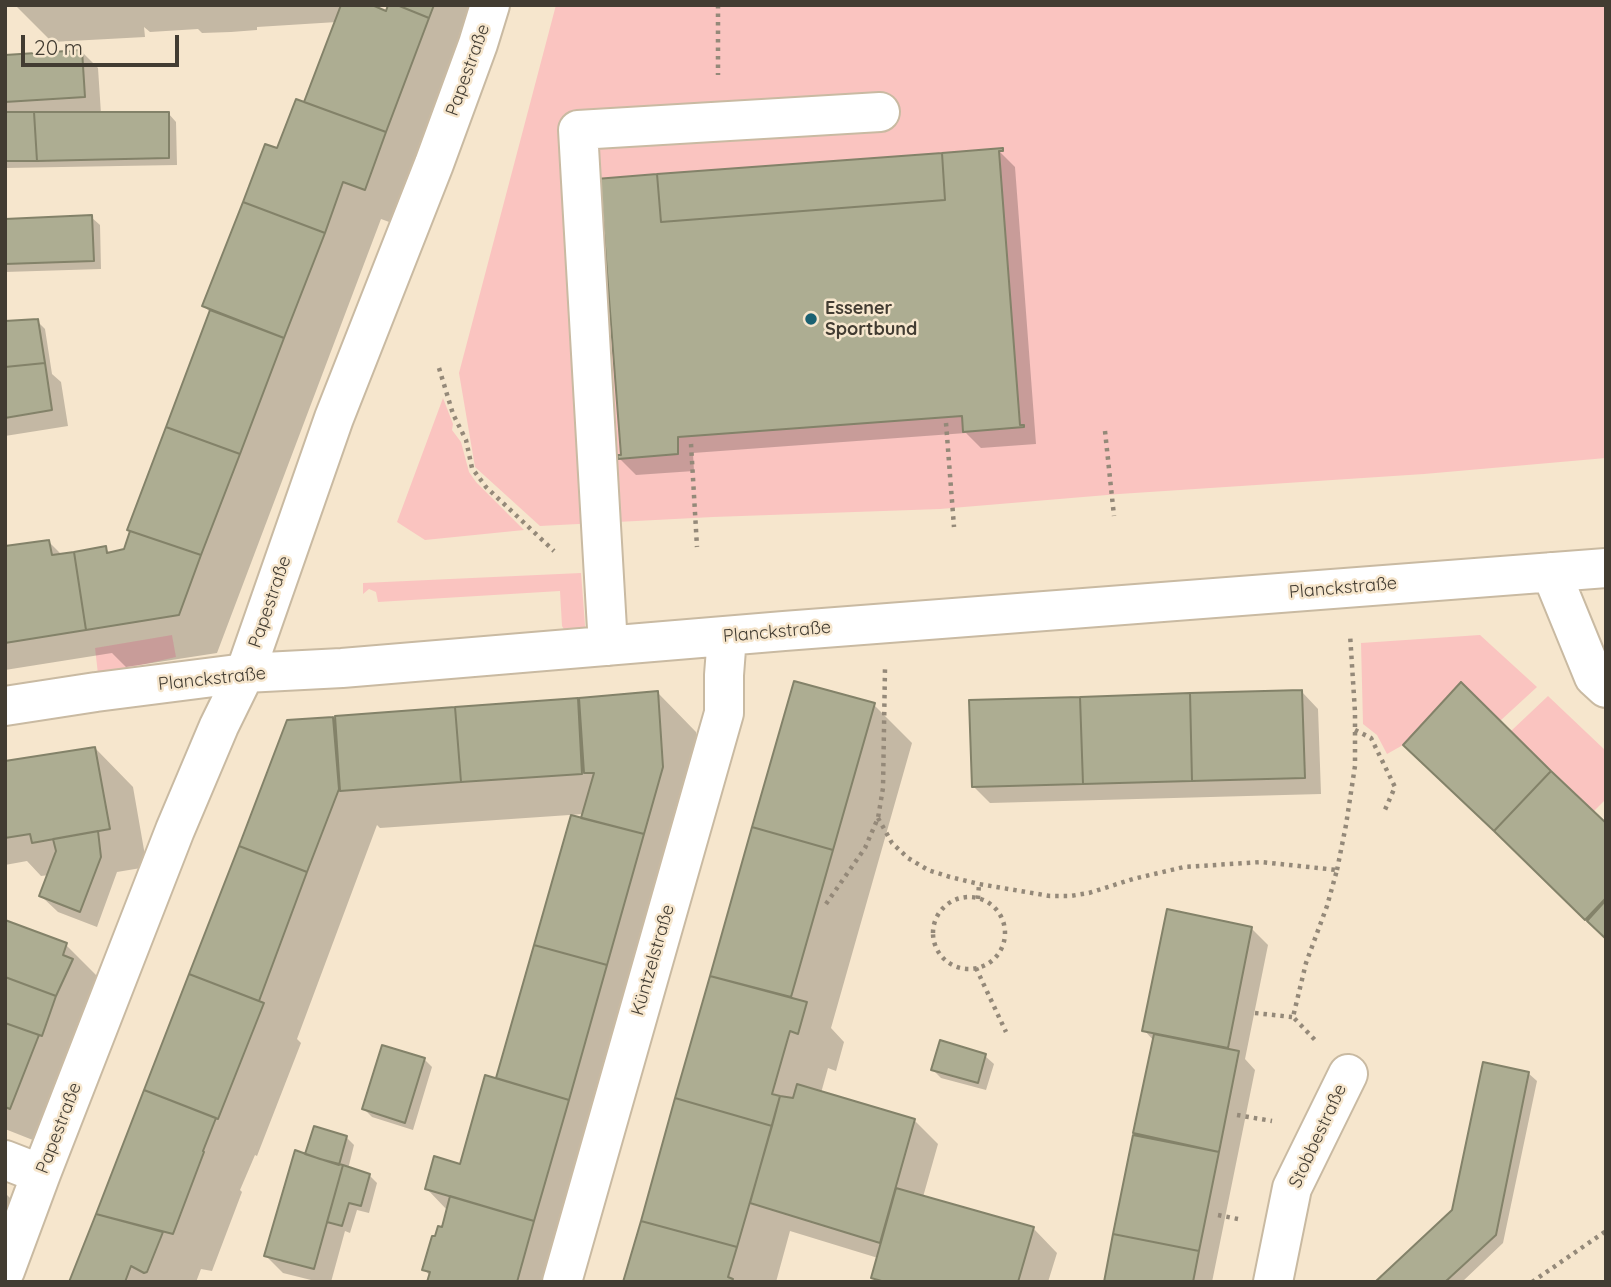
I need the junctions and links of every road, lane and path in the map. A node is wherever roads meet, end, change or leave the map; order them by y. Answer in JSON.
{"nodes":[{"id":1,"x":490,"y":5,"type":"edge"},
{"id":2,"x":718,"y":5,"type":"edge"},
{"id":3,"x":880,"y":112,"type":"dead end"},
{"id":4,"x":719,"y":121,"type":"junction"},
{"id":5,"x":439,"y":368,"type":"dead end"},
{"id":6,"x":946,"y":424,"type":"dead end"},
{"id":7,"x":1105,"y":431,"type":"dead end"},
{"id":8,"x":691,"y":444,"type":"dead end"},
{"id":9,"x":1114,"y":516,"type":"dead end"},
{"id":10,"x":954,"y":527,"type":"dead end"},
{"id":11,"x":697,"y":547,"type":"dead end"},
{"id":12,"x":560,"y":557,"type":"dead end"},
{"id":13,"x":1606,"y":568,"type":"edge"},
{"id":14,"x":1551,"y":572,"type":"junction"},
{"id":15,"x":1350,"y":631,"type":"dead end"},
{"id":16,"x":727,"y":636,"type":"junction"},
{"id":17,"x":608,"y":646,"type":"junction"},
{"id":18,"x":885,"y":658,"type":"dead end"},
{"id":19,"x":245,"y":673,"type":"junction"},
{"id":20,"x":1606,"y":688,"type":"edge"},
{"id":21,"x":5,"y":706,"type":"edge"},
{"id":22,"x":1355,"y":730,"type":"junction"},
{"id":23,"x":1384,"y":812,"type":"dead end"},
{"id":24,"x":878,"y":818,"type":"junction"},
{"id":25,"x":1337,"y":870,"type":"junction"},
{"id":26,"x":979,"y":884,"type":"junction"},
{"id":27,"x":978,"y":899,"type":"junction"},
{"id":28,"x":826,"y":904,"type":"dead end"},
{"id":29,"x":976,"y":968,"type":"junction"},
{"id":30,"x":1255,"y":1013,"type":"dead end"},
{"id":31,"x":1293,"y":1017,"type":"junction"},
{"id":32,"x":1006,"y":1032,"type":"dead end"},
{"id":33,"x":1348,"y":1074,"type":"joint"},
{"id":34,"x":1237,"y":1115,"type":"dead end"},
{"id":35,"x":1272,"y":1121,"type":"dead end"},
{"id":36,"x":5,"y":1160,"type":"edge"},
{"id":37,"x":41,"y":1174,"type":"junction"},
{"id":38,"x":1606,"y":1231,"type":"edge"},
{"id":39,"x":5,"y":1271,"type":"edge"},
{"id":40,"x":562,"y":1282,"type":"edge"},
{"id":41,"x":1273,"y":1282,"type":"edge"},
{"id":42,"x":1532,"y":1282,"type":"edge"}],
"edges":[{"from":1,"to":19,"type":"street","name":"Papestraße"},
{"from":2,"to":4,"type":"path"},
{"from":3,"to":4,"type":"street"},
{"from":4,"to":17,"type":"street"},
{"from":5,"to":12,"type":"path"},
{"from":6,"to":10,"type":"path"},
{"from":7,"to":9,"type":"path"},
{"from":8,"to":11,"type":"path"},
{"from":13,"to":14,"type":"street","name":"Planckstraße"},
{"from":14,"to":16,"type":"street","name":"Planckstraße"},
{"from":14,"to":20,"type":"street"},
{"from":15,"to":22,"type":"path"},
{"from":16,"to":17,"type":"street","name":"Planckstraße"},
{"from":16,"to":40,"type":"street","name":"Küntzelstraße"},
{"from":17,"to":19,"type":"street","name":"Planckstraße"},
{"from":18,"to":24,"type":"path"},
{"from":19,"to":21,"type":"street","name":"Planckstraße"},
{"from":19,"to":37,"type":"street","name":"Papestraße"},
{"from":22,"to":23,"type":"path"},
{"from":22,"to":25,"type":"path"},
{"from":24,"to":26,"type":"path"},
{"from":24,"to":28,"type":"path"},
{"from":25,"to":26,"type":"path"},
{"from":25,"to":31,"type":"path"},
{"from":26,"to":27,"type":"path"},
{"from":27,"to":29,"type":"path"},
{"from":27,"to":29,"type":"path"},
{"from":29,"to":32,"type":"path"},
{"from":30,"to":31,"type":"path"},
{"from":31,"to":33,"type":"path"},
{"from":33,"to":41,"type":"street","name":"Stobbestraße"},
{"from":34,"to":35,"type":"path"},
{"from":36,"to":37,"type":"street"},
{"from":37,"to":39,"type":"street","name":"Papestraße"},
{"from":38,"to":42,"type":"path"}]}
